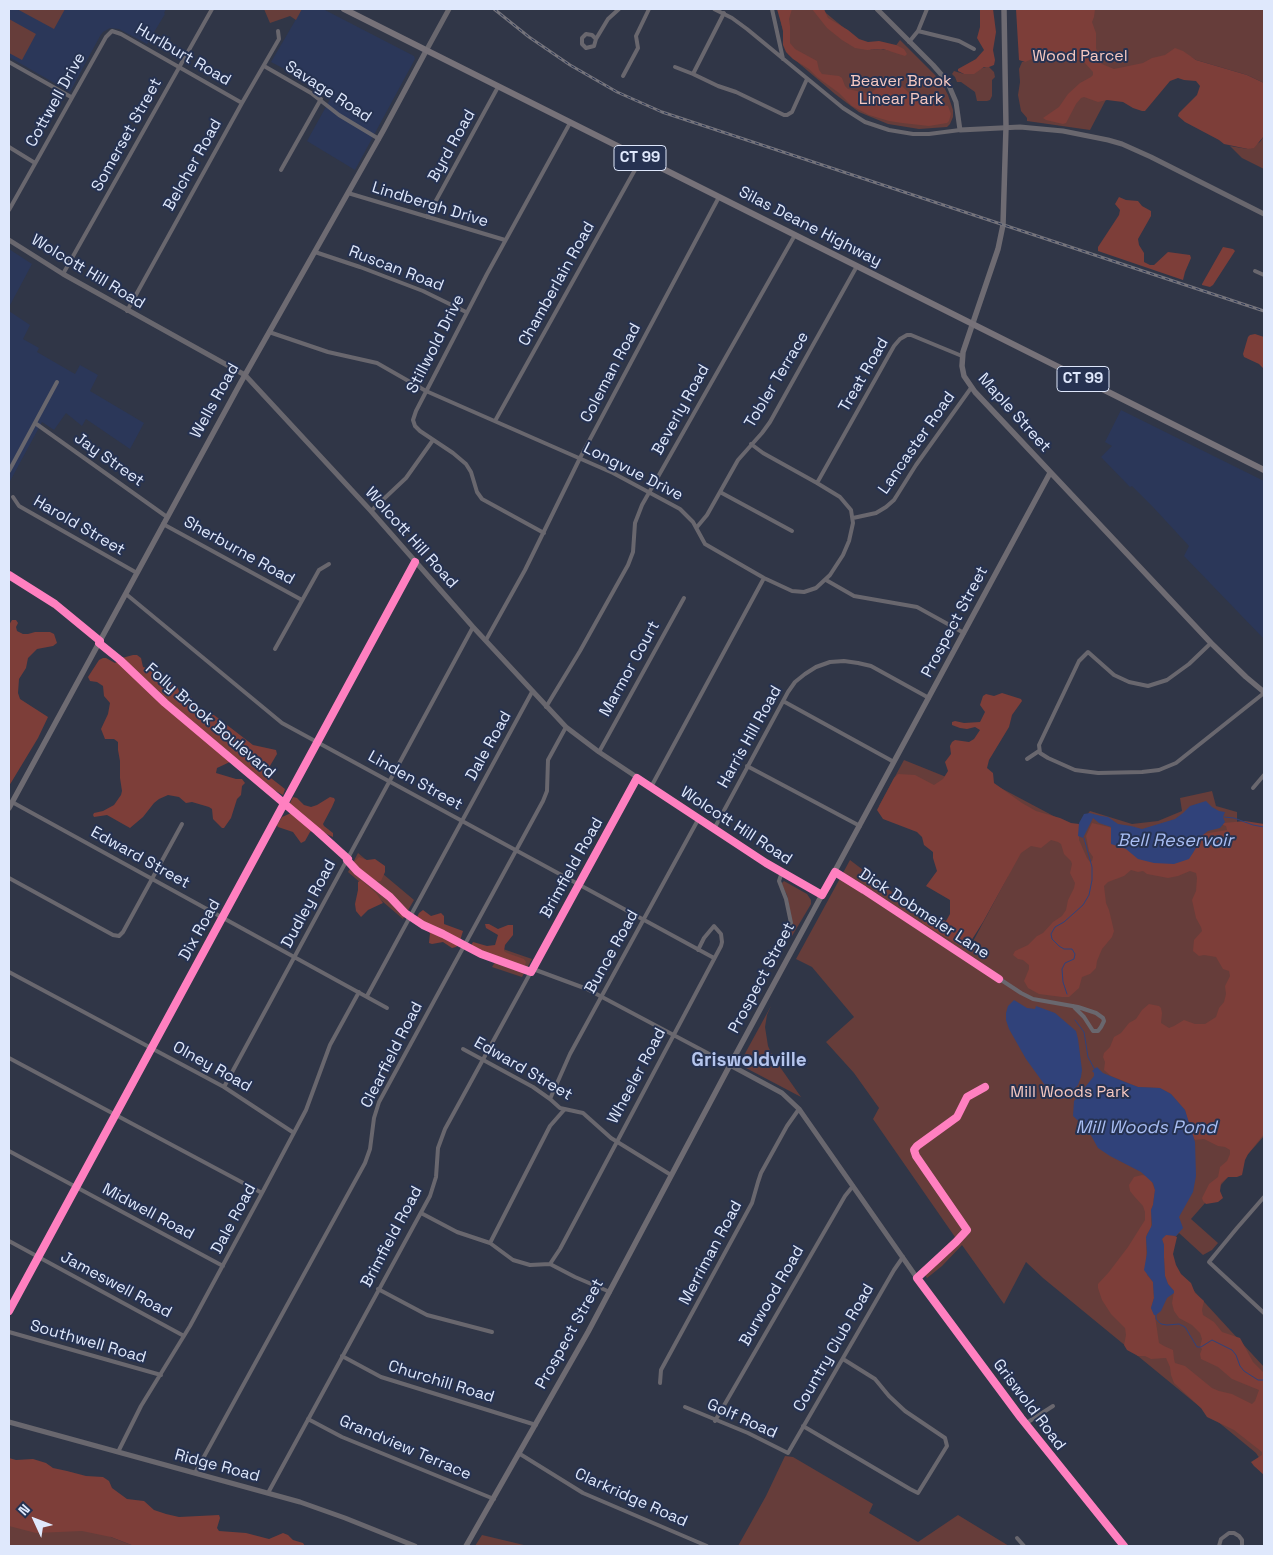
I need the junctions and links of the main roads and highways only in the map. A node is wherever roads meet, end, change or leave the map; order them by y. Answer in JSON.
{"nodes":[{"id":1,"x":344,"y":9,"type":"edge"},
{"id":2,"x":1004,"y":9,"type":"edge"},
{"id":3,"x":426,"y":51,"type":"junction"},
{"id":4,"x":973,"y":324,"type":"junction"},
{"id":5,"x":1264,"y":470,"type":"edge"},
{"id":6,"x":1050,"y":473,"type":"junction"},
{"id":7,"x":1264,"y":692,"type":"edge"},
{"id":8,"x":10,"y":805,"type":"edge"},
{"id":9,"x":466,"y":1546,"type":"edge"}],
"edges":[{"from":1,"to":3,"type":"main road","name":"Silas Deane Highway","number":"CT 99"},
{"from":2,"to":4,"type":"main road","name":"Maple Street"},
{"from":3,"to":4,"type":"main road","name":"Silas Deane Highway","number":"CT 99"},
{"from":3,"to":8,"type":"main road","name":"Wells Road"},
{"from":4,"to":5,"type":"main road","name":"Silas Deane Highway","number":"CT 99"},
{"from":4,"to":6,"type":"main road","name":"Maple Street"},
{"from":6,"to":7,"type":"main road","name":"Maple Street"},
{"from":6,"to":9,"type":"main road","name":"Prospect Street"}]}
